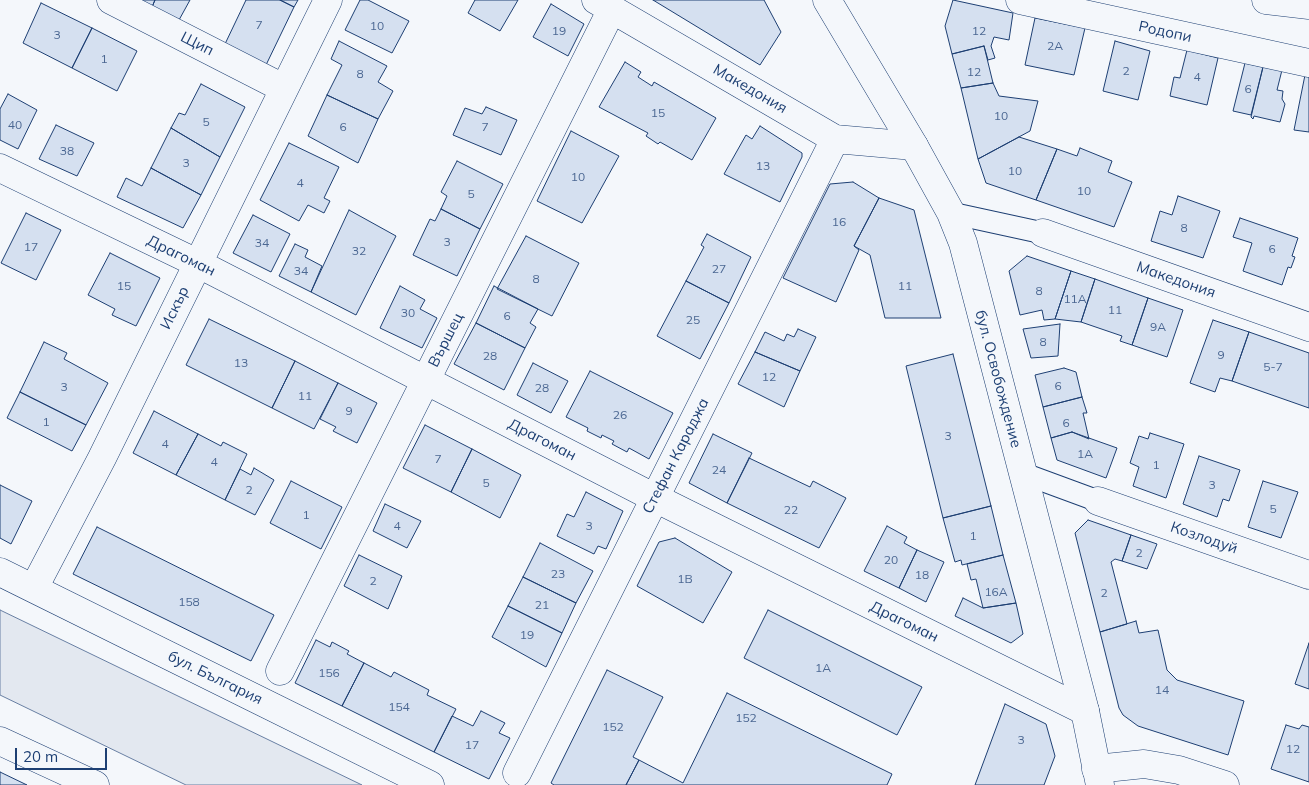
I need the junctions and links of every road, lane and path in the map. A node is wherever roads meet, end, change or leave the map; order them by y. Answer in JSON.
{"nodes":[{"id":1,"x":111,"y":0,"type":"edge"},
{"id":2,"x":328,"y":0,"type":"edge"},
{"id":3,"x":827,"y":0,"type":"edge"},
{"id":4,"x":1020,"y":0,"type":"edge"},
{"id":5,"x":1266,"y":0,"type":"edge"},
{"id":6,"x":604,"y":5,"type":"edge"},
{"id":7,"x":1309,"y":5,"type":"edge"},
{"id":8,"x":1309,"y":63,"type":"edge"},
{"id":9,"x":283,"y":88,"type":"junction"},
{"id":10,"x":835,"y":138,"type":"junction"},
{"id":11,"x":914,"y":146,"type":"junction"},
{"id":12,"x":0,"y":168,"type":"edge"},
{"id":13,"x":951,"y":213,"type":"junction"},
{"id":14,"x":1043,"y":232,"type":"joint"},
{"id":15,"x":197,"y":263,"type":"junction"},
{"id":16,"x":1309,"y":327,"type":"edge"},
{"id":17,"x":426,"y":380,"type":"junction"},
{"id":18,"x":1022,"y":473,"type":"junction"},
{"id":19,"x":655,"y":498,"type":"junction"},
{"id":20,"x":1098,"y":501,"type":"joint"},
{"id":21,"x":0,"y":572,"type":"edge"},
{"id":22,"x":1309,"y":575,"type":"edge"},
{"id":23,"x":34,"y":588,"type":"junction"},
{"id":24,"x":280,"y":671,"type":"dead end"},
{"id":25,"x":1085,"y":711,"type":"junction"},
{"id":26,"x":0,"y":741,"type":"edge"},
{"id":27,"x":516,"y":773,"type":"dead end"},
{"id":28,"x":1098,"y":777,"type":"edge"},
{"id":29,"x":95,"y":785,"type":"edge"},
{"id":30,"x":430,"y":785,"type":"edge"},
{"id":31,"x":1225,"y":785,"type":"edge"}],
"edges":[{"from":1,"to":9,"type":"street","name":"Щип"},
{"from":2,"to":9,"type":"street","name":"Искър"},
{"from":3,"to":11,"type":"street","name":"бул. Освобождение"},
{"from":4,"to":8,"type":"street","name":"Родопи"},
{"from":5,"to":7,"type":"street"},
{"from":6,"to":10,"type":"street","name":"Македония"},
{"from":6,"to":17,"type":"street","name":"Вършец"},
{"from":9,"to":15,"type":"street","name":"Искър"},
{"from":10,"to":11,"type":"street","name":"Македония"},
{"from":10,"to":19,"type":"street","name":"Стефан Караджа"},
{"from":11,"to":13,"type":"street","name":"бул. Освобождение"},
{"from":12,"to":15,"type":"street","name":"Драгоман"},
{"from":13,"to":14,"type":"street"},
{"from":13,"to":18,"type":"street","name":"бул. Освобождение"},
{"from":14,"to":16,"type":"street","name":"Македония"},
{"from":15,"to":17,"type":"street","name":"Драгоман"},
{"from":15,"to":23,"type":"street","name":"Искър"},
{"from":17,"to":19,"type":"street","name":"Драгоман"},
{"from":17,"to":24,"type":"street","name":"Вършец"},
{"from":18,"to":20,"type":"street"},
{"from":18,"to":25,"type":"street","name":"бул. Освобождение"},
{"from":19,"to":25,"type":"street","name":"Драгоман"},
{"from":19,"to":27,"type":"street","name":"Стефан Караджа"},
{"from":20,"to":22,"type":"street","name":"Козлодуй"},
{"from":21,"to":23,"type":"street","name":"бул. България"},
{"from":23,"to":30,"type":"street","name":"бул. България"},
{"from":25,"to":28,"type":"street","name":"бул. Освобождение"},
{"from":26,"to":29,"type":"street"},
{"from":28,"to":31,"type":"street"}]}
